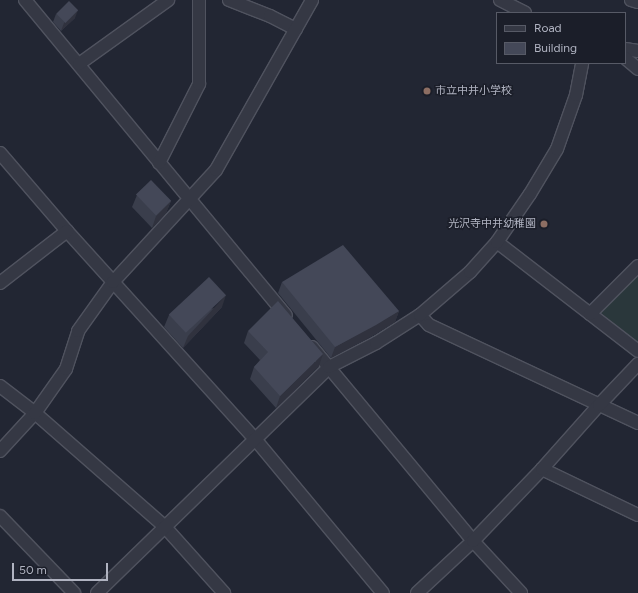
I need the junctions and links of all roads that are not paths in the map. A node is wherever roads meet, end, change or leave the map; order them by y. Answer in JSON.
{"nodes":[{"id":1,"x":25,"y":0,"type":"edge"},
{"id":2,"x":168,"y":0,"type":"edge"},
{"id":3,"x":198,"y":0,"type":"edge"},
{"id":4,"x":229,"y":0,"type":"edge"},
{"id":5,"x":312,"y":0,"type":"edge"},
{"id":6,"x":500,"y":0,"type":"edge"},
{"id":7,"x":631,"y":0,"type":"edge"},
{"id":8,"x":638,"y":2,"type":"edge"},
{"id":9,"x":523,"y":12,"type":"edge"},
{"id":10,"x":296,"y":29,"type":"junction"},
{"id":11,"x":626,"y":49,"type":"edge"},
{"id":12,"x":638,"y":50,"type":"edge"},
{"id":13,"x":626,"y":59,"type":"edge"},
{"id":14,"x":79,"y":64,"type":"junction"},
{"id":15,"x":582,"y":64,"type":"edge"},
{"id":16,"x":638,"y":70,"type":"edge"},
{"id":17,"x":0,"y":153,"type":"edge"},
{"id":18,"x":159,"y":163,"type":"junction"},
{"id":19,"x":190,"y":200,"type":"junction"},
{"id":20,"x":67,"y":231,"type":"junction"},
{"id":21,"x":497,"y":242,"type":"junction"},
{"id":22,"x":638,"y":266,"type":"edge"},
{"id":23,"x":114,"y":282,"type":"junction"},
{"id":24,"x":0,"y":283,"type":"edge"},
{"id":25,"x":590,"y":314,"type":"junction"},
{"id":26,"x":420,"y":315,"type":"junction"},
{"id":27,"x":294,"y":325,"type":"edge"},
{"id":28,"x":305,"y":338,"type":"edge"},
{"id":29,"x":638,"y":351,"type":"edge"},
{"id":30,"x":638,"y":364,"type":"edge"},
{"id":31,"x":329,"y":367,"type":"junction"},
{"id":32,"x":0,"y":386,"type":"edge"},
{"id":33,"x":599,"y":405,"type":"junction"},
{"id":34,"x":35,"y":413,"type":"junction"},
{"id":35,"x":638,"y":423,"type":"edge"},
{"id":36,"x":255,"y":439,"type":"junction"},
{"id":37,"x":0,"y":451,"type":"edge"},
{"id":38,"x":542,"y":469,"type":"junction"},
{"id":39,"x":638,"y":515,"type":"edge"},
{"id":40,"x":0,"y":516,"type":"edge"},
{"id":41,"x":165,"y":527,"type":"junction"},
{"id":42,"x":473,"y":541,"type":"junction"},
{"id":43,"x":74,"y":593,"type":"edge"},
{"id":44,"x":97,"y":593,"type":"edge"},
{"id":45,"x":224,"y":593,"type":"edge"},
{"id":46,"x":382,"y":593,"type":"edge"},
{"id":47,"x":417,"y":593,"type":"edge"},
{"id":48,"x":520,"y":593,"type":"edge"}],
"edges":[{"from":1,"to":14,"type":"street"},
{"from":2,"to":14,"type":"street"},
{"from":3,"to":18,"type":"street"},
{"from":4,"to":10,"type":"street"},
{"from":5,"to":10,"type":"street"},
{"from":6,"to":9,"type":"street"},
{"from":7,"to":8,"type":"street"},
{"from":10,"to":19,"type":"street"},
{"from":11,"to":12,"type":"street"},
{"from":13,"to":16,"type":"street"},
{"from":14,"to":18,"type":"street"},
{"from":15,"to":21,"type":"street"},
{"from":17,"to":20,"type":"street"},
{"from":18,"to":19,"type":"street"},
{"from":19,"to":23,"type":"street"},
{"from":19,"to":27,"type":"street"},
{"from":20,"to":23,"type":"street"},
{"from":20,"to":24,"type":"street"},
{"from":21,"to":25,"type":"street"},
{"from":21,"to":26,"type":"street"},
{"from":22,"to":25,"type":"street"},
{"from":23,"to":34,"type":"street"},
{"from":23,"to":36,"type":"street"},
{"from":25,"to":29,"type":"street"},
{"from":26,"to":31,"type":"street"},
{"from":26,"to":33,"type":"street"},
{"from":28,"to":31,"type":"street"},
{"from":30,"to":33,"type":"street"},
{"from":31,"to":36,"type":"street"},
{"from":31,"to":42,"type":"street"},
{"from":32,"to":34,"type":"street"},
{"from":33,"to":35,"type":"street"},
{"from":33,"to":38,"type":"street"},
{"from":34,"to":37,"type":"street"},
{"from":34,"to":41,"type":"street"},
{"from":36,"to":41,"type":"street"},
{"from":36,"to":46,"type":"street"},
{"from":38,"to":39,"type":"street"},
{"from":38,"to":42,"type":"street"},
{"from":40,"to":43,"type":"street"},
{"from":41,"to":44,"type":"street"},
{"from":41,"to":45,"type":"street"},
{"from":42,"to":47,"type":"street"},
{"from":42,"to":48,"type":"street"}]}
